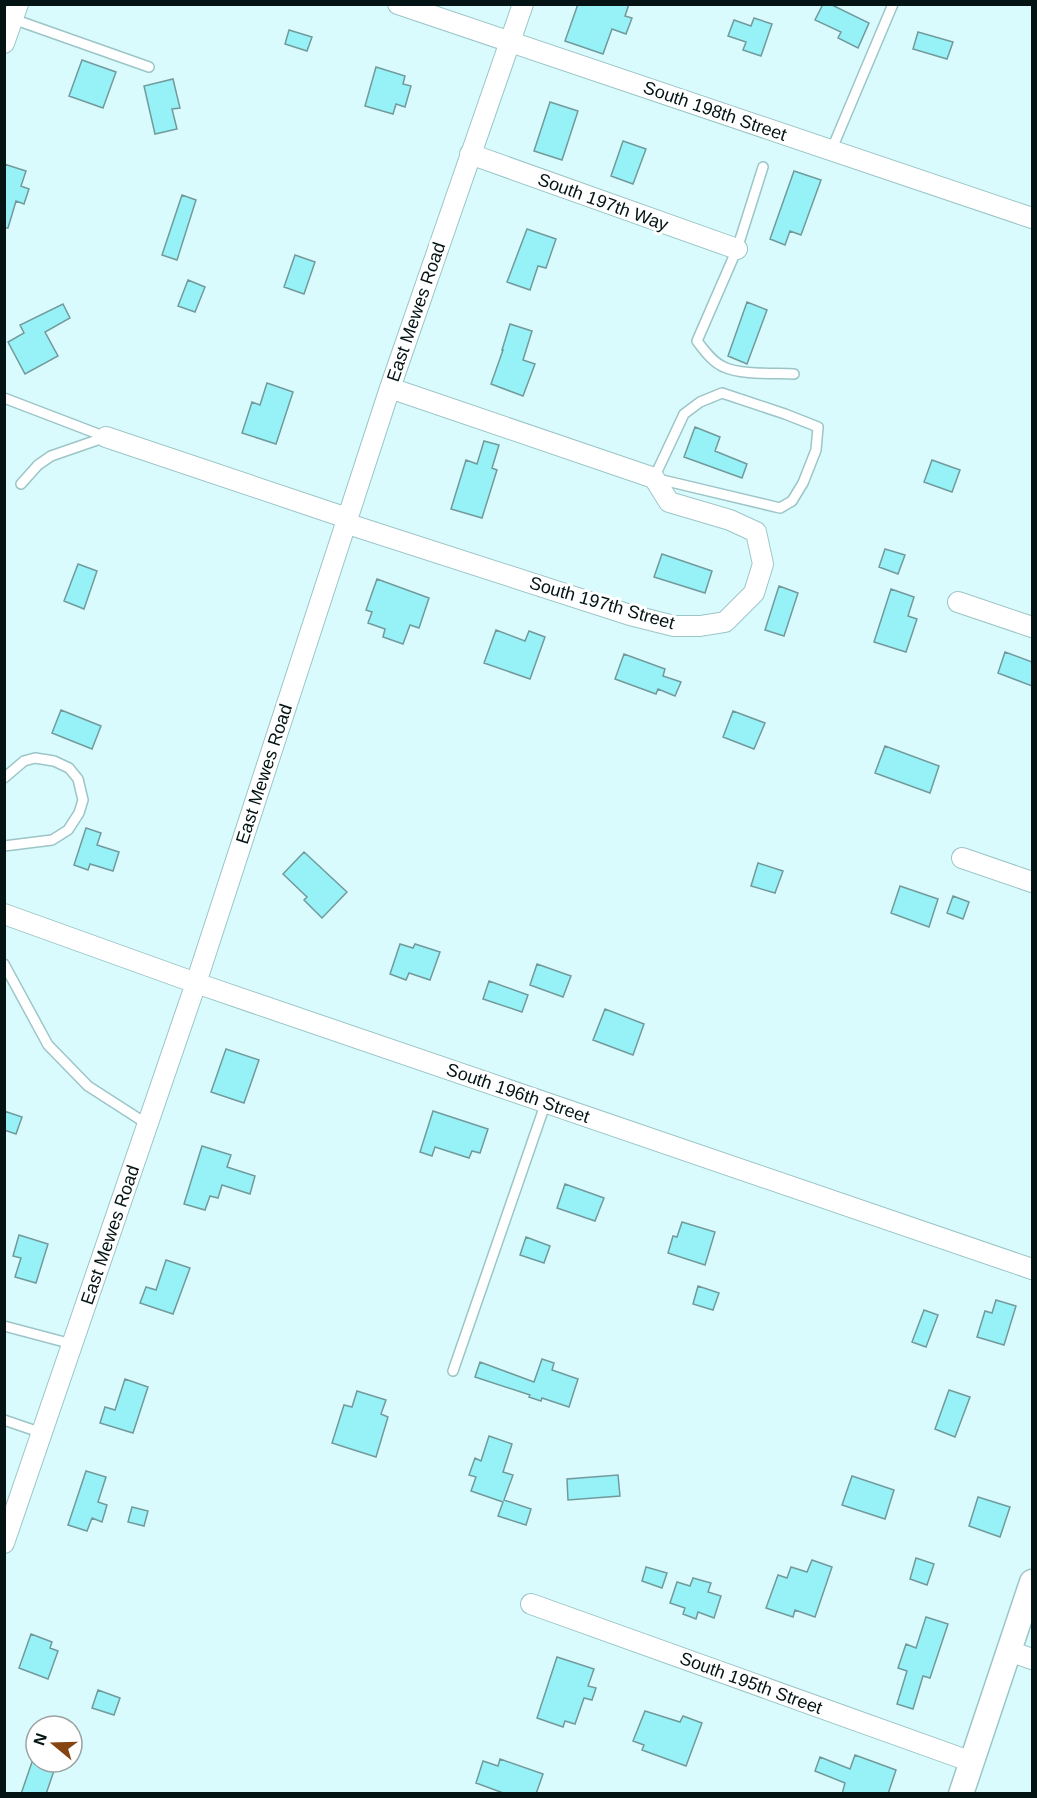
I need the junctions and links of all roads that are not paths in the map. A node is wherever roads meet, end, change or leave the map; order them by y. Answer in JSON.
{"nodes":[{"id":1,"x":398,"y":4,"type":"edge"},
{"id":2,"x":523,"y":4,"type":"edge"},
{"id":3,"x":892,"y":4,"type":"edge"},
{"id":4,"x":15,"y":12,"type":"edge"},
{"id":5,"x":509,"y":42,"type":"junction"},
{"id":6,"x":4,"y":43,"type":"edge"},
{"id":7,"x":149,"y":67,"type":"dead end"},
{"id":8,"x":831,"y":151,"type":"junction"},
{"id":9,"x":470,"y":154,"type":"junction"},
{"id":10,"x":763,"y":167,"type":"dead end"},
{"id":11,"x":1032,"y":218,"type":"edge"},
{"id":12,"x":736,"y":249,"type":"junction"},
{"id":13,"x":794,"y":374,"type":"dead end"},
{"id":14,"x":390,"y":388,"type":"junction"},
{"id":15,"x":4,"y":398,"type":"edge"},
{"id":16,"x":106,"y":437,"type":"junction"},
{"id":17,"x":654,"y":478,"type":"junction"},
{"id":18,"x":21,"y":484,"type":"dead end"},
{"id":19,"x":346,"y":521,"type":"junction"},
{"id":20,"x":958,"y":602,"type":"dead end"},
{"id":21,"x":1032,"y":627,"type":"edge"},
{"id":22,"x":4,"y":778,"type":"edge"},
{"id":23,"x":4,"y":846,"type":"edge"},
{"id":24,"x":962,"y":858,"type":"dead end"},
{"id":25,"x":1032,"y":882,"type":"edge"},
{"id":26,"x":4,"y":914,"type":"edge"},
{"id":27,"x":4,"y":964,"type":"edge"},
{"id":28,"x":196,"y":983,"type":"junction"},
{"id":29,"x":546,"y":1102,"type":"junction"},
{"id":30,"x":147,"y":1124,"type":"junction"},
{"id":31,"x":1032,"y":1269,"type":"edge"},
{"id":32,"x":4,"y":1326,"type":"edge"},
{"id":33,"x":72,"y":1344,"type":"junction"},
{"id":34,"x":453,"y":1371,"type":"dead end"},
{"id":35,"x":4,"y":1420,"type":"edge"},
{"id":36,"x":42,"y":1433,"type":"junction"},
{"id":37,"x":5,"y":1538,"type":"edge"},
{"id":38,"x":1032,"y":1582,"type":"edge"},
{"id":39,"x":531,"y":1604,"type":"dead end"},
{"id":40,"x":1009,"y":1651,"type":"junction"},
{"id":41,"x":1032,"y":1659,"type":"edge"},
{"id":42,"x":972,"y":1762,"type":"junction"},
{"id":43,"x":961,"y":1794,"type":"edge"}],
"edges":[{"from":1,"to":5,"type":"street","name":"South 198th Street"},
{"from":2,"to":5,"type":"street","name":"East Mewes Road"},
{"from":3,"to":8,"type":"lane"},
{"from":4,"to":6,"type":"street"},
{"from":4,"to":7,"type":"lane"},
{"from":5,"to":8,"type":"street","name":"South 198th Street"},
{"from":5,"to":9,"type":"street","name":"East Mewes Road"},
{"from":8,"to":11,"type":"street","name":"South 198th Street"},
{"from":9,"to":12,"type":"street","name":"South 197th Way"},
{"from":9,"to":14,"type":"street","name":"East Mewes Road"},
{"from":10,"to":12,"type":"lane"},
{"from":12,"to":13,"type":"lane"},
{"from":14,"to":17,"type":"street"},
{"from":14,"to":19,"type":"street","name":"East Mewes Road"},
{"from":15,"to":16,"type":"lane"},
{"from":16,"to":18,"type":"lane"},
{"from":16,"to":19,"type":"street","name":"South 197th Street"},
{"from":17,"to":17,"type":"lane"},
{"from":17,"to":19,"type":"street","name":"South 197th Street"},
{"from":19,"to":28,"type":"street","name":"East Mewes Road"},
{"from":20,"to":21,"type":"street"},
{"from":22,"to":23,"type":"lane"},
{"from":24,"to":25,"type":"street"},
{"from":26,"to":28,"type":"street","name":"South 196th Street"},
{"from":27,"to":30,"type":"lane"},
{"from":28,"to":29,"type":"street","name":"South 196th Street"},
{"from":28,"to":30,"type":"street","name":"East Mewes Road"},
{"from":29,"to":31,"type":"street","name":"South 196th Street"},
{"from":29,"to":34,"type":"lane"},
{"from":30,"to":33,"type":"street","name":"East Mewes Road"},
{"from":32,"to":33,"type":"lane"},
{"from":33,"to":36,"type":"street","name":"East Mewes Road"},
{"from":35,"to":36,"type":"lane"},
{"from":36,"to":37,"type":"street","name":"East Mewes Road"},
{"from":38,"to":40,"type":"street"},
{"from":39,"to":42,"type":"street","name":"South 195th Street"},
{"from":40,"to":41,"type":"street"},
{"from":40,"to":42,"type":"street"},
{"from":42,"to":43,"type":"street"}]}
